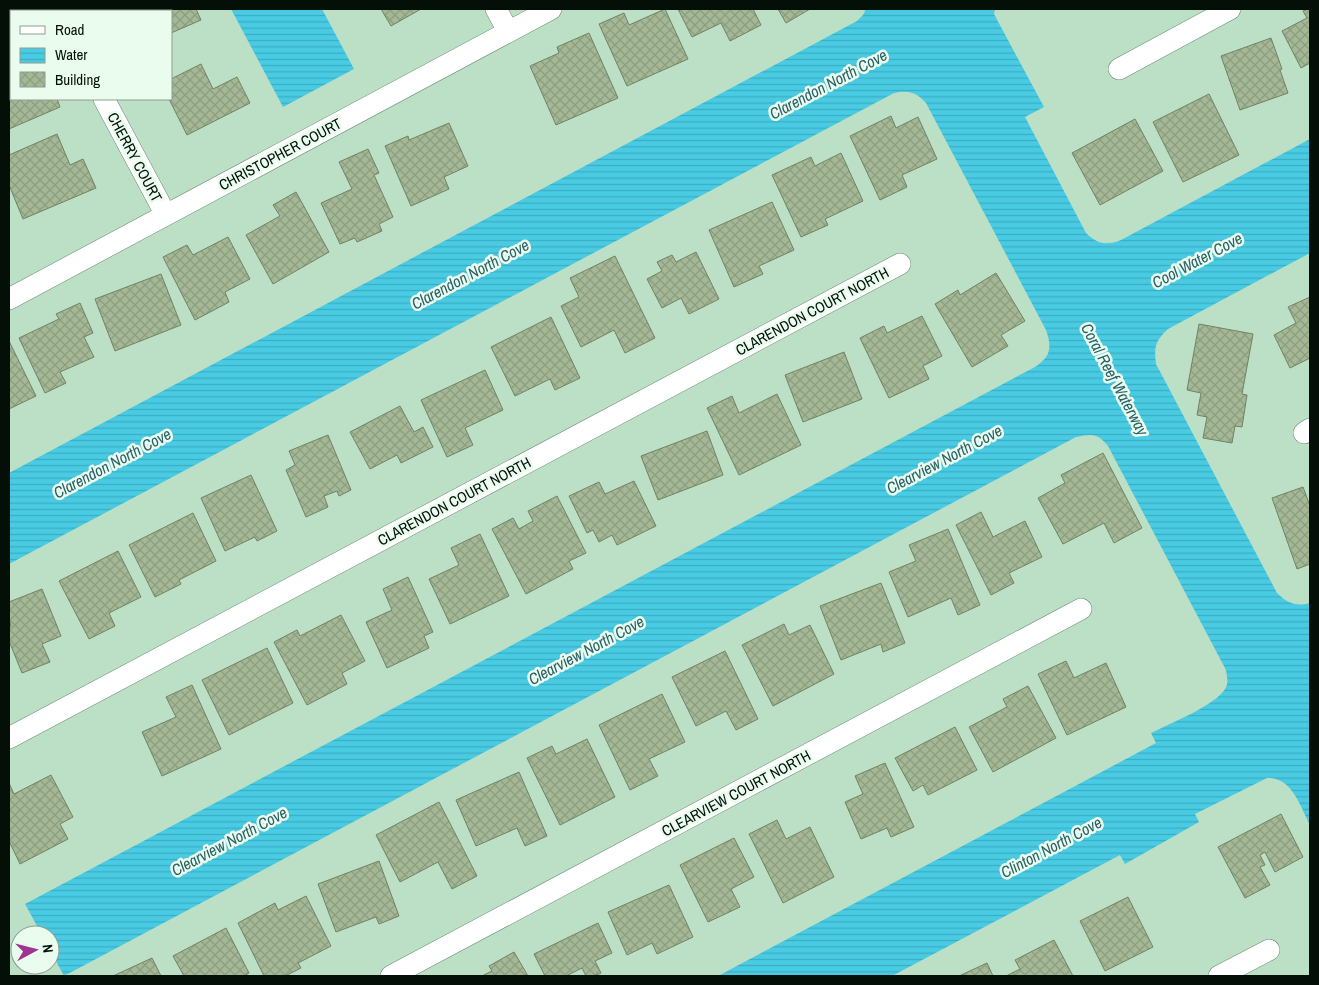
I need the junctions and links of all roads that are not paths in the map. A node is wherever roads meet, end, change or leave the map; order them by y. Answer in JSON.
{"nodes":[{"id":1,"x":496,"y":9,"type":"edge"},
{"id":2,"x":551,"y":9,"type":"edge"},
{"id":3,"x":1230,"y":9,"type":"edge"},
{"id":4,"x":508,"y":31,"type":"junction"},
{"id":5,"x":1119,"y":68,"type":"dead end"},
{"id":6,"x":105,"y":100,"type":"edge"},
{"id":7,"x":166,"y":215,"type":"junction"},
{"id":8,"x":900,"y":264,"type":"dead end"},
{"id":9,"x":9,"y":299,"type":"edge"},
{"id":10,"x":1081,"y":609,"type":"dead end"},
{"id":11,"x":9,"y":738,"type":"edge"},
{"id":12,"x":1269,"y":950,"type":"dead end"},
{"id":13,"x":391,"y":976,"type":"edge"},
{"id":14,"x":1219,"y":976,"type":"edge"}],
"edges":[{"from":1,"to":4,"type":"street"},
{"from":2,"to":4,"type":"street","name":"CHRISTOPHER COURT"},
{"from":3,"to":5,"type":"street"},
{"from":4,"to":7,"type":"street","name":"CHRISTOPHER COURT"},
{"from":6,"to":7,"type":"street","name":"CHERRY COURT"},
{"from":7,"to":9,"type":"street","name":"CHRISTOPHER COURT"},
{"from":8,"to":11,"type":"street","name":"CLARENDON COURT NORTH"},
{"from":10,"to":13,"type":"street","name":"CLEARVIEW COURT NORTH"},
{"from":12,"to":14,"type":"street"}]}
